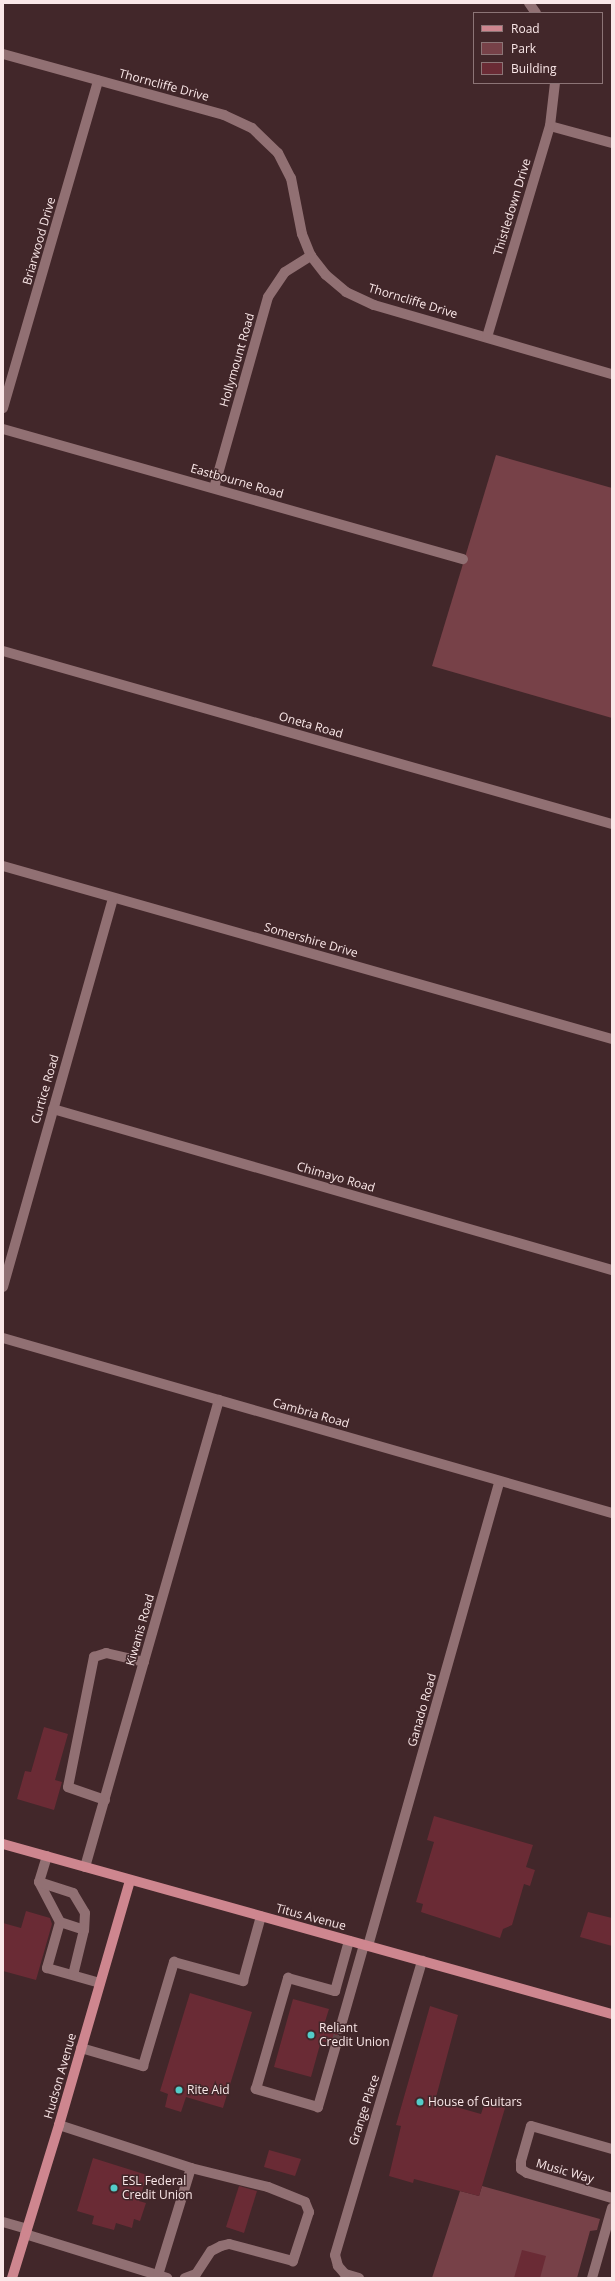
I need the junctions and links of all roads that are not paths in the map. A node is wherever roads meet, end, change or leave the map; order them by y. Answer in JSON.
{"nodes":[{"id":1,"x":529,"y":3,"type":"edge"},
{"id":2,"x":535,"y":12,"type":"edge"},
{"id":3,"x":3,"y":54,"type":"edge"},
{"id":4,"x":98,"y":81,"type":"junction"},
{"id":5,"x":555,"y":84,"type":"edge"},
{"id":6,"x":550,"y":126,"type":"junction"},
{"id":7,"x":612,"y":143,"type":"edge"},
{"id":8,"x":311,"y":256,"type":"junction"},
{"id":9,"x":487,"y":337,"type":"junction"},
{"id":10,"x":612,"y":374,"type":"edge"},
{"id":11,"x":3,"y":408,"type":"edge"},
{"id":12,"x":3,"y":430,"type":"edge"},
{"id":13,"x":214,"y":488,"type":"junction"},
{"id":14,"x":463,"y":559,"type":"dead end"},
{"id":15,"x":3,"y":651,"type":"edge"},
{"id":16,"x":612,"y":824,"type":"edge"},
{"id":17,"x":3,"y":866,"type":"edge"},
{"id":18,"x":113,"y":898,"type":"junction"},
{"id":19,"x":612,"y":1039,"type":"edge"},
{"id":20,"x":53,"y":1109,"type":"junction"},
{"id":21,"x":612,"y":1270,"type":"edge"},
{"id":22,"x":3,"y":1287,"type":"edge"},
{"id":23,"x":3,"y":1338,"type":"edge"},
{"id":24,"x":219,"y":1400,"type":"junction"},
{"id":25,"x":500,"y":1481,"type":"junction"},
{"id":26,"x":612,"y":1512,"type":"edge"},
{"id":27,"x":144,"y":1662,"type":"junction"},
{"id":28,"x":104,"y":1800,"type":"junction"},
{"id":29,"x":3,"y":1844,"type":"edge"},
{"id":30,"x":47,"y":1856,"type":"junction"},
{"id":31,"x":85,"y":1867,"type":"junction"},
{"id":32,"x":130,"y":1880,"type":"junction"},
{"id":33,"x":38,"y":1882,"type":"junction"},
{"id":34,"x":261,"y":1916,"type":"junction"},
{"id":35,"x":60,"y":1922,"type":"junction"},
{"id":36,"x":84,"y":1930,"type":"junction"},
{"id":37,"x":349,"y":1940,"type":"junction"},
{"id":38,"x":366,"y":1945,"type":"junction"},
{"id":39,"x":422,"y":1961,"type":"junction"},
{"id":40,"x":73,"y":1975,"type":"junction"},
{"id":41,"x":100,"y":1983,"type":"junction"},
{"id":42,"x":612,"y":2014,"type":"edge"},
{"id":43,"x":340,"y":2029,"type":"tunnel mouth"},
{"id":44,"x":336,"y":2045,"type":"tunnel mouth"},
{"id":45,"x":81,"y":2048,"type":"junction"},
{"id":46,"x":60,"y":2125,"type":"junction"},
{"id":47,"x":612,"y":2149,"type":"edge"},
{"id":48,"x":191,"y":2168,"type":"junction"},
{"id":49,"x":612,"y":2198,"type":"edge"},
{"id":50,"x":612,"y":2208,"type":"edge"},
{"id":51,"x":3,"y":2222,"type":"edge"},
{"id":52,"x":26,"y":2232,"type":"junction"},
{"id":53,"x":163,"y":2276,"type":"edge"},
{"id":54,"x":12,"y":2278,"type":"edge"},
{"id":55,"x":184,"y":2278,"type":"edge"},
{"id":56,"x":359,"y":2278,"type":"edge"},
{"id":57,"x":592,"y":2278,"type":"edge"}],
"edges":[{"from":1,"to":2,"type":"street"},
{"from":3,"to":4,"type":"street","name":"Thorncliffe Drive"},
{"from":4,"to":8,"type":"street","name":"Thorncliffe Drive"},
{"from":4,"to":11,"type":"street","name":"Briarwood Drive"},
{"from":5,"to":6,"type":"street","name":"Thistledown Drive"},
{"from":6,"to":7,"type":"street"},
{"from":6,"to":9,"type":"street","name":"Thistledown Drive"},
{"from":8,"to":9,"type":"street","name":"Thorncliffe Drive"},
{"from":8,"to":13,"type":"street","name":"Hollymount Road"},
{"from":9,"to":10,"type":"street","name":"Thorncliffe Drive"},
{"from":12,"to":13,"type":"street","name":"Eastbourne Road"},
{"from":13,"to":14,"type":"street","name":"Eastbourne Road"},
{"from":15,"to":16,"type":"street","name":"Oneta Road"},
{"from":17,"to":18,"type":"street","name":"Somershire Drive"},
{"from":18,"to":19,"type":"street","name":"Somershire Drive"},
{"from":18,"to":20,"type":"street","name":"Curtice Road"},
{"from":20,"to":21,"type":"street","name":"Chimayo Road"},
{"from":20,"to":22,"type":"street","name":"Curtice Road"},
{"from":23,"to":24,"type":"street","name":"Cambria Road"},
{"from":24,"to":25,"type":"street","name":"Cambria Road"},
{"from":24,"to":27,"type":"street","name":"Kiwanis Road"},
{"from":25,"to":26,"type":"street","name":"Cambria Road"},
{"from":25,"to":38,"type":"street","name":"Ganado Road"},
{"from":27,"to":28,"type":"street","name":"Kiwanis Road"},
{"from":27,"to":28,"type":"street"},
{"from":28,"to":31,"type":"street","name":"Kiwanis Road"},
{"from":29,"to":30,"type":"main road","name":"Titus Avenue"},
{"from":30,"to":31,"type":"main road","name":"Titus Avenue"},
{"from":30,"to":33,"type":"street"},
{"from":31,"to":32,"type":"main road","name":"Titus Avenue"},
{"from":32,"to":34,"type":"main road","name":"Titus Avenue"},
{"from":32,"to":41,"type":"main road","name":"Hudson Avenue"},
{"from":33,"to":35,"type":"street"},
{"from":33,"to":36,"type":"street"},
{"from":34,"to":37,"type":"main road","name":"Titus Avenue"},
{"from":34,"to":45,"type":"street"},
{"from":35,"to":36,"type":"street"},
{"from":35,"to":40,"type":"street"},
{"from":36,"to":40,"type":"street"},
{"from":37,"to":38,"type":"main road","name":"Titus Avenue"},
{"from":37,"to":44,"type":"street"},
{"from":38,"to":39,"type":"main road","name":"Titus Avenue"},
{"from":38,"to":43,"type":"street","name":"Ganado Road"},
{"from":39,"to":42,"type":"main road","name":"Titus Avenue"},
{"from":39,"to":56,"type":"street","name":"Grange Place"},
{"from":40,"to":41,"type":"street"},
{"from":41,"to":45,"type":"main road","name":"Hudson Avenue"},
{"from":45,"to":46,"type":"main road","name":"Hudson Avenue"},
{"from":46,"to":48,"type":"street"},
{"from":46,"to":52,"type":"main road","name":"Hudson Avenue"},
{"from":47,"to":49,"type":"street","name":"Music Way"},
{"from":48,"to":53,"type":"street"},
{"from":48,"to":55,"type":"street"},
{"from":50,"to":57,"type":"street"},
{"from":51,"to":52,"type":"street"},
{"from":52,"to":53,"type":"street"},
{"from":52,"to":54,"type":"main road","name":"Hudson Avenue"}]}
